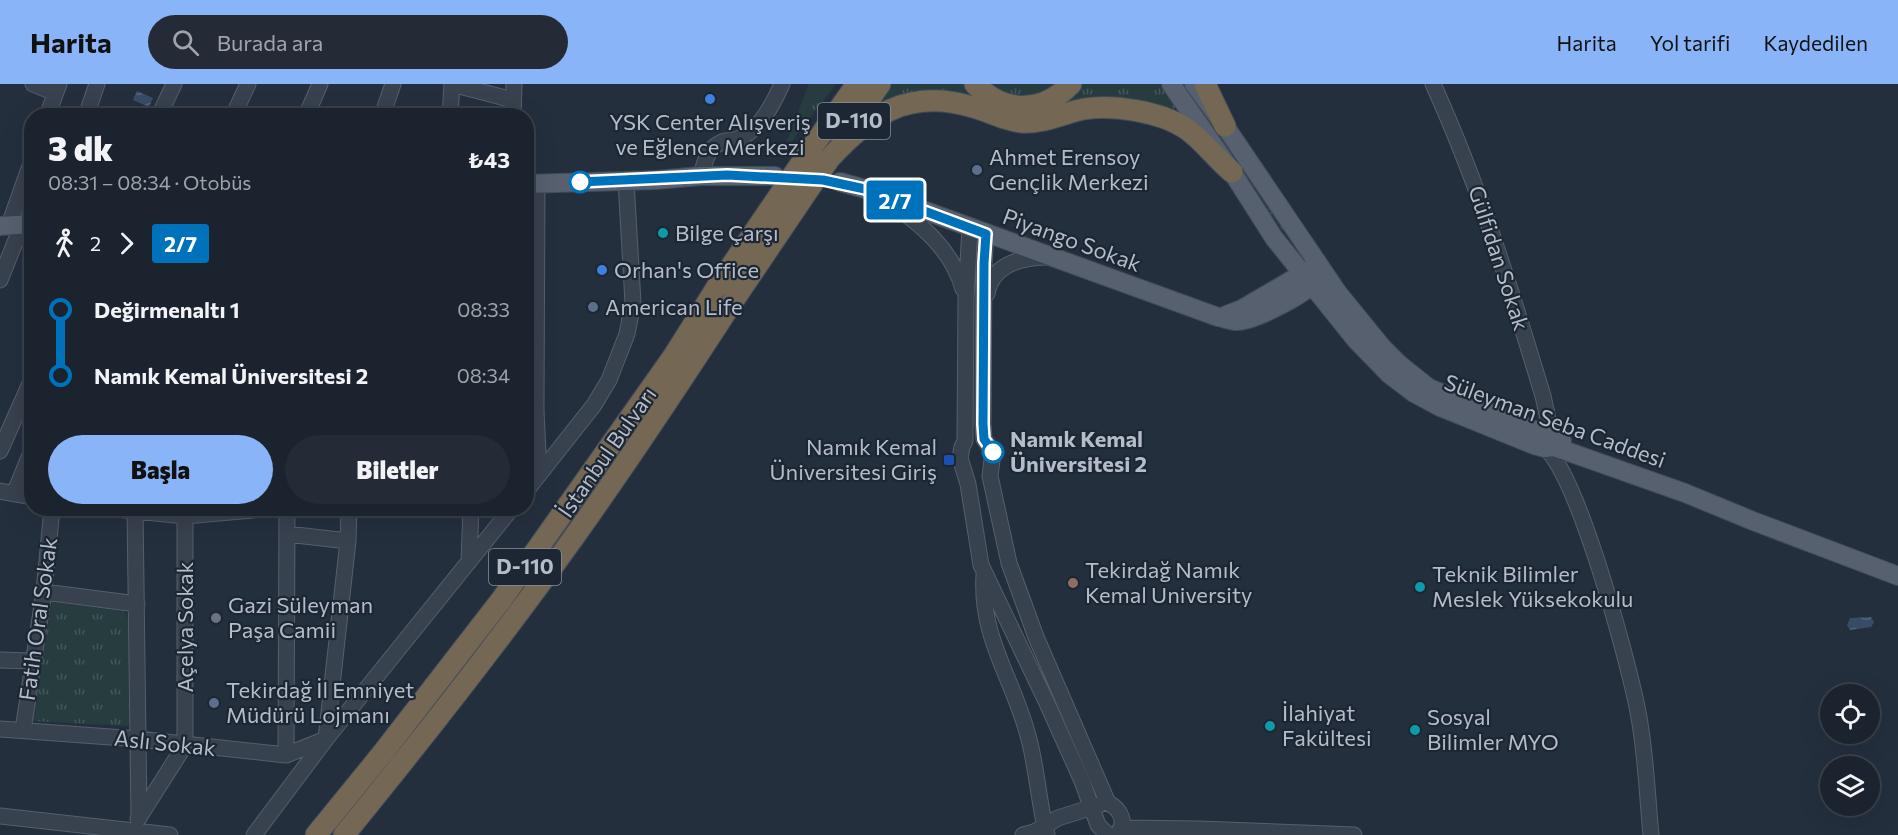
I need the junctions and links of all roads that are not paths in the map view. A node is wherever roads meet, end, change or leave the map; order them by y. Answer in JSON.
{"nodes":[{"id":1,"x":33,"y":84,"type":"edge"},
{"id":2,"x":97,"y":84,"type":"edge"},
{"id":3,"x":174,"y":84,"type":"edge"},
{"id":4,"x":248,"y":84,"type":"edge"},
{"id":5,"x":320,"y":84,"type":"edge"},
{"id":6,"x":393,"y":84,"type":"edge"},
{"id":7,"x":452,"y":84,"type":"edge"},
{"id":8,"x":514,"y":84,"type":"edge"},
{"id":9,"x":783,"y":84,"type":"edge"},
{"id":10,"x":846,"y":84,"type":"edge"},
{"id":11,"x":857,"y":84,"type":"edge"},
{"id":12,"x":880,"y":84,"type":"edge"},
{"id":13,"x":975,"y":84,"type":"edge"},
{"id":14,"x":1071,"y":84,"type":"edge"},
{"id":15,"x":1171,"y":84,"type":"edge"},
{"id":16,"x":1194,"y":84,"type":"edge"},
{"id":17,"x":1205,"y":84,"type":"edge"},
{"id":18,"x":1433,"y":84,"type":"edge"},
{"id":19,"x":57,"y":88,"type":"edge"},
{"id":20,"x":50,"y":108,"type":"edge"},
{"id":21,"x":89,"y":108,"type":"edge"},
{"id":22,"x":163,"y":108,"type":"edge"},
{"id":23,"x":237,"y":108,"type":"edge"},
{"id":24,"x":310,"y":108,"type":"edge"},
{"id":25,"x":385,"y":108,"type":"edge"},
{"id":26,"x":450,"y":108,"type":"edge"},
{"id":27,"x":513,"y":108,"type":"edge"},
{"id":28,"x":1225,"y":126,"type":"junction"},
{"id":29,"x":822,"y":151,"type":"junction"},
{"id":30,"x":1232,"y":172,"type":"junction"},
{"id":31,"x":701,"y":176,"type":"junction"},
{"id":32,"x":775,"y":176,"type":"dead end"},
{"id":33,"x":626,"y":181,"type":"junction"},
{"id":34,"x":840,"y":182,"type":"dead end"},
{"id":35,"x":534,"y":184,"type":"edge"},
{"id":36,"x":24,"y":192,"type":"edge"},
{"id":37,"x":876,"y":194,"type":"junction"},
{"id":38,"x":16,"y":225,"type":"edge"},
{"id":39,"x":978,"y":231,"type":"junction"},
{"id":40,"x":1050,"y":257,"type":"junction"},
{"id":41,"x":1322,"y":270,"type":"junction"},
{"id":42,"x":0,"y":280,"type":"edge"},
{"id":43,"x":1307,"y":280,"type":"junction"},
{"id":44,"x":966,"y":298,"type":"junction"},
{"id":45,"x":984,"y":308,"type":"junction"},
{"id":46,"x":24,"y":397,"type":"edge"},
{"id":47,"x":534,"y":435,"type":"edge"},
{"id":48,"x":984,"y":439,"type":"junction"},
{"id":49,"x":965,"y":441,"type":"junction"},
{"id":50,"x":1546,"y":442,"type":"junction"},
{"id":51,"x":1567,"y":447,"type":"junction"},
{"id":52,"x":0,"y":451,"type":"edge"},
{"id":53,"x":24,"y":465,"type":"edge"},
{"id":54,"x":964,"y":468,"type":"junction"},
{"id":55,"x":990,"y":468,"type":"junction"},
{"id":56,"x":539,"y":475,"type":"junction"},
{"id":57,"x":534,"y":481,"type":"edge"},
{"id":58,"x":7,"y":492,"type":"edge"},
{"id":59,"x":24,"y":495,"type":"edge"},
{"id":60,"x":1580,"y":513,"type":"junction"},
{"id":61,"x":51,"y":516,"type":"edge"},
{"id":62,"x":135,"y":516,"type":"edge"},
{"id":63,"x":185,"y":516,"type":"edge"},
{"id":64,"x":287,"y":516,"type":"edge"},
{"id":65,"x":349,"y":516,"type":"edge"},
{"id":66,"x":471,"y":516,"type":"edge"},
{"id":67,"x":506,"y":516,"type":"edge"},
{"id":68,"x":287,"y":534,"type":"junction"},
{"id":69,"x":348,"y":541,"type":"junction"},
{"id":70,"x":469,"y":562,"type":"junction"},
{"id":71,"x":1008,"y":563,"type":"junction"},
{"id":72,"x":984,"y":572,"type":"junction"},
{"id":73,"x":1898,"y":576,"type":"edge"},
{"id":74,"x":44,"y":592,"type":"junction"},
{"id":75,"x":137,"y":604,"type":"junction"},
{"id":76,"x":0,"y":660,"type":"edge"},
{"id":77,"x":32,"y":661,"type":"junction"},
{"id":78,"x":0,"y":729,"type":"edge"},
{"id":79,"x":23,"y":730,"type":"junction"},
{"id":80,"x":138,"y":739,"type":"junction"},
{"id":81,"x":326,"y":739,"type":"junction"},
{"id":82,"x":185,"y":745,"type":"junction"},
{"id":83,"x":286,"y":755,"type":"junction"},
{"id":84,"x":1108,"y":803,"type":"junction"},
{"id":85,"x":1092,"y":807,"type":"junction"},
{"id":86,"x":0,"y":816,"type":"edge"},
{"id":87,"x":139,"y":818,"type":"junction"},
{"id":88,"x":1046,"y":831,"type":"edge"},
{"id":89,"x":128,"y":833,"type":"edge"},
{"id":90,"x":1108,"y":833,"type":"edge"},
{"id":91,"x":1251,"y":833,"type":"edge"},
{"id":92,"x":1271,"y":833,"type":"edge"},
{"id":93,"x":170,"y":835,"type":"edge"},
{"id":94,"x":254,"y":835,"type":"edge"},
{"id":95,"x":316,"y":835,"type":"edge"},
{"id":96,"x":344,"y":835,"type":"edge"},
{"id":97,"x":1023,"y":835,"type":"edge"},
{"id":98,"x":1354,"y":835,"type":"edge"},
{"id":99,"x":1651,"y":835,"type":"edge"}],
"edges":[{"from":1,"to":19,"type":"street"},
{"from":2,"to":21,"type":"street"},
{"from":3,"to":22,"type":"street"},
{"from":4,"to":23,"type":"street"},
{"from":5,"to":24,"type":"street"},
{"from":6,"to":25,"type":"street"},
{"from":7,"to":26,"type":"street"},
{"from":7,"to":27,"type":"street"},
{"from":8,"to":27,"type":"street"},
{"from":9,"to":31,"type":"street"},
{"from":10,"to":29,"type":"highway"},
{"from":11,"to":29,"type":"highway","name":"İstanbul Bulvarı","number":"D-110"},
{"from":12,"to":29,"type":"highway","name":"İstanbul Bulvarı","number":"D-110"},
{"from":13,"to":14,"type":"highway"},
{"from":15,"to":30,"type":"main road","name":"Süleyman Seba Caddesi"},
{"from":16,"to":28,"type":"main road","name":"Süleyman Seba Caddesi"},
{"from":17,"to":28,"type":"highway"},
{"from":18,"to":50,"type":"street","name":"Gülfidan Sokak"},
{"from":19,"to":20,"type":"street"},
{"from":28,"to":41,"type":"main road","name":"Süleyman Seba Caddesi"},
{"from":29,"to":30,"type":"highway"},
{"from":29,"to":95,"type":"highway","name":"İstanbul Bulvarı","number":"D-110","bridge":true},
{"from":29,"to":96,"type":"highway","name":"İstanbul Bulvarı","number":"D-110","bridge":true},
{"from":30,"to":43,"type":"main road","name":"Süleyman Seba Caddesi"},
{"from":31,"to":32,"type":"main road"},
{"from":31,"to":33,"type":"main road"},
{"from":33,"to":35,"type":"main road"},
{"from":33,"to":56,"type":"street"},
{"from":34,"to":37,"type":"main road","name":"Piyango Sokak"},
{"from":36,"to":38,"type":"street"},
{"from":37,"to":39,"type":"main road","name":"Piyango Sokak"},
{"from":37,"to":44,"type":"street"},
{"from":38,"to":42,"type":"street"},
{"from":39,"to":40,"type":"main road","name":"Piyango Sokak"},
{"from":39,"to":44,"type":"street"},
{"from":39,"to":45,"type":"street"},
{"from":40,"to":43,"type":"main road","name":"Piyango Sokak"},
{"from":40,"to":45,"type":"street"},
{"from":41,"to":43,"type":"main road"},
{"from":41,"to":50,"type":"main road","name":"Süleyman Seba Caddesi"},
{"from":43,"to":50,"type":"main road","name":"Süleyman Seba Caddesi"},
{"from":44,"to":49,"type":"street"},
{"from":45,"to":48,"type":"street"},
{"from":46,"to":52,"type":"street"},
{"from":47,"to":56,"type":"street"},
{"from":48,"to":49,"type":"street"},
{"from":48,"to":55,"type":"street"},
{"from":49,"to":54,"type":"street"},
{"from":50,"to":51,"type":"main road","name":"Süleyman Seba Caddesi"},
{"from":50,"to":60,"type":"street"},
{"from":51,"to":60,"type":"street"},
{"from":51,"to":73,"type":"main road","name":"Süleyman Seba Caddesi"},
{"from":53,"to":58,"type":"street"},
{"from":54,"to":55,"type":"street"},
{"from":54,"to":72,"type":"street"},
{"from":55,"to":71,"type":"street"},
{"from":56,"to":57,"type":"street"},
{"from":58,"to":59,"type":"street"},
{"from":60,"to":99,"type":"street"},
{"from":61,"to":74,"type":"street","name":"Fatih Oral Sokak"},
{"from":62,"to":75,"type":"street"},
{"from":63,"to":82,"type":"street","name":"Açelya Sokak"},
{"from":64,"to":68,"type":"street"},
{"from":65,"to":69,"type":"street"},
{"from":66,"to":70,"type":"street"},
{"from":67,"to":70,"type":"street"},
{"from":68,"to":69,"type":"street"},
{"from":68,"to":83,"type":"street"},
{"from":69,"to":81,"type":"street"},
{"from":70,"to":81,"type":"street"},
{"from":71,"to":72,"type":"street"},
{"from":71,"to":84,"type":"street"},
{"from":72,"to":85,"type":"street"},
{"from":72,"to":88,"type":"street"},
{"from":74,"to":75,"type":"street"},
{"from":74,"to":77,"type":"street","name":"Fatih Oral Sokak"},
{"from":75,"to":80,"type":"street"},
{"from":76,"to":77,"type":"street"},
{"from":77,"to":79,"type":"street","name":"Fatih Oral Sokak"},
{"from":78,"to":79,"type":"street","name":"Aslı Sokak"},
{"from":79,"to":80,"type":"street","name":"Aslı Sokak"},
{"from":80,"to":82,"type":"street","name":"Aslı Sokak"},
{"from":80,"to":87,"type":"street"},
{"from":81,"to":83,"type":"street","name":"Aslı Sokak"},
{"from":81,"to":94,"type":"street"},
{"from":82,"to":83,"type":"street","name":"Aslı Sokak"},
{"from":82,"to":87,"type":"street"},
{"from":84,"to":85,"type":"street"},
{"from":84,"to":90,"type":"street"},
{"from":85,"to":88,"type":"street"},
{"from":85,"to":90,"type":"street"},
{"from":86,"to":89,"type":"street"},
{"from":87,"to":89,"type":"street"},
{"from":88,"to":97,"type":"street"},
{"from":89,"to":93,"type":"street"},
{"from":90,"to":91,"type":"street"},
{"from":91,"to":92,"type":"street"},
{"from":92,"to":98,"type":"street"}]}
